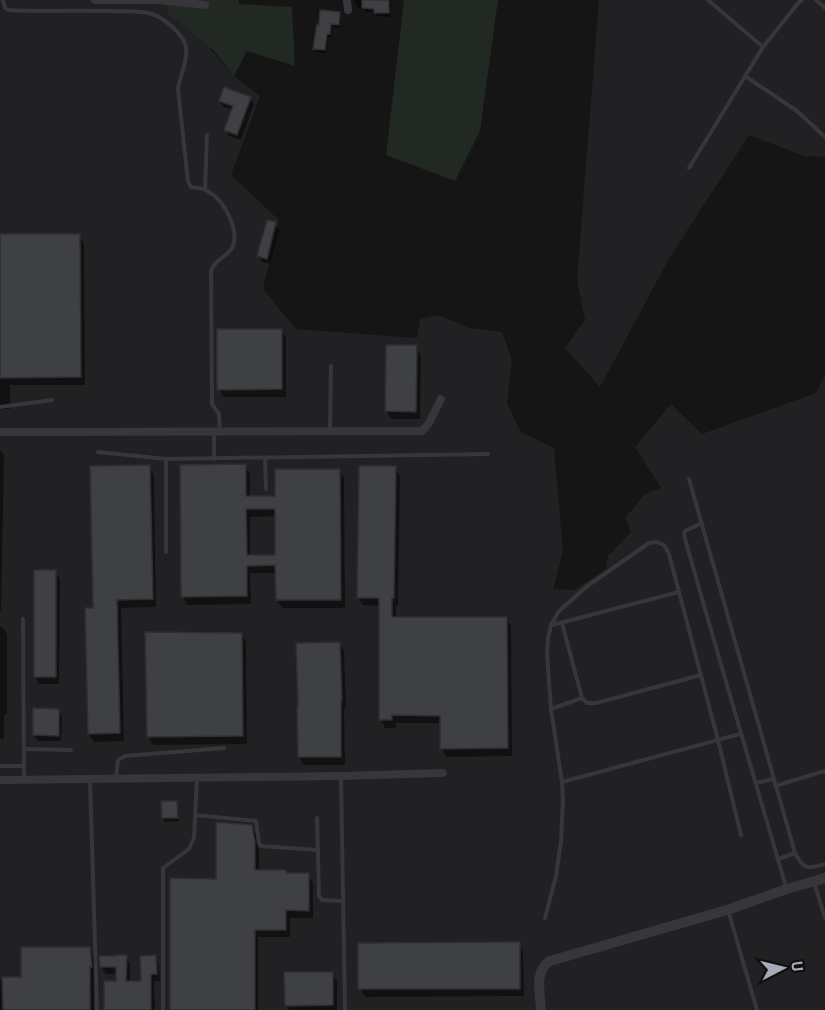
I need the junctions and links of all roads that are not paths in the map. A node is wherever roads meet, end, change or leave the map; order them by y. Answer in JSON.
{"nodes":[{"id":1,"x":3,"y":0,"type":"edge"},
{"id":2,"x":95,"y":0,"type":"edge"},
{"id":3,"x":348,"y":0,"type":"edge"},
{"id":4,"x":708,"y":0,"type":"edge"},
{"id":5,"x":802,"y":0,"type":"edge"},
{"id":6,"x":816,"y":0,"type":"edge"},
{"id":7,"x":205,"y":4,"type":"dead end"},
{"id":8,"x":825,"y":8,"type":"edge"},
{"id":9,"x":348,"y":10,"type":"dead end"},
{"id":10,"x":763,"y":47,"type":"junction"},
{"id":11,"x":745,"y":76,"type":"junction"},
{"id":12,"x":207,"y":135,"type":"dead end"},
{"id":13,"x":825,"y":137,"type":"edge"},
{"id":14,"x":688,"y":168,"type":"dead end"},
{"id":15,"x":205,"y":189,"type":"junction"},
{"id":16,"x":331,"y":366,"type":"dead end"},
{"id":17,"x":441,"y":399,"type":"dead end"},
{"id":18,"x":52,"y":400,"type":"dead end"},
{"id":19,"x":0,"y":407,"type":"edge"},
{"id":20,"x":0,"y":432,"type":"edge"},
{"id":21,"x":217,"y":432,"type":"junction"},
{"id":22,"x":330,"y":432,"type":"junction"},
{"id":23,"x":98,"y":452,"type":"dead end"},
{"id":24,"x":488,"y":453,"type":"dead end"},
{"id":25,"x":266,"y":458,"type":"junction"},
{"id":26,"x":166,"y":459,"type":"junction"},
{"id":27,"x":214,"y":459,"type":"junction"},
{"id":28,"x":689,"y":479,"type":"dead end"},
{"id":29,"x":266,"y":489,"type":"dead end"},
{"id":30,"x":702,"y":523,"type":"junction"},
{"id":31,"x":165,"y":552,"type":"dead end"},
{"id":32,"x":679,"y":592,"type":"junction"},
{"id":33,"x":23,"y":619,"type":"dead end"},
{"id":34,"x":562,"y":623,"type":"junction"},
{"id":35,"x":551,"y":626,"type":"junction"},
{"id":36,"x":701,"y":675,"type":"junction"},
{"id":37,"x":582,"y":698,"type":"junction"},
{"id":38,"x":551,"y":710,"type":"junction"},
{"id":39,"x":740,"y":734,"type":"junction"},
{"id":40,"x":718,"y":740,"type":"junction"},
{"id":41,"x":224,"y":748,"type":"dead end"},
{"id":42,"x":24,"y":749,"type":"junction"},
{"id":43,"x":71,"y":750,"type":"dead end"},
{"id":44,"x":0,"y":766,"type":"edge"},
{"id":45,"x":24,"y":766,"type":"junction"},
{"id":46,"x":825,"y":771,"type":"edge"},
{"id":47,"x":443,"y":773,"type":"dead end"},
{"id":48,"x":341,"y":776,"type":"junction"},
{"id":49,"x":197,"y":778,"type":"junction"},
{"id":50,"x":90,"y":779,"type":"junction"},
{"id":51,"x":116,"y":779,"type":"junction"},
{"id":52,"x":773,"y":779,"type":"junction"},
{"id":53,"x":0,"y":780,"type":"edge"},
{"id":54,"x":24,"y":780,"type":"junction"},
{"id":55,"x":562,"y":782,"type":"junction"},
{"id":56,"x":756,"y":783,"type":"junction"},
{"id":57,"x":775,"y":786,"type":"junction"},
{"id":58,"x":195,"y":816,"type":"junction"},
{"id":59,"x":317,"y":818,"type":"dead end"},
{"id":60,"x":741,"y":835,"type":"dead end"},
{"id":61,"x":318,"y":850,"type":"junction"},
{"id":62,"x":795,"y":852,"type":"junction"},
{"id":63,"x":778,"y":859,"type":"junction"},
{"id":64,"x":825,"y":864,"type":"edge"},
{"id":65,"x":820,"y":880,"type":"edge"},
{"id":66,"x":787,"y":889,"type":"junction"},
{"id":67,"x":825,"y":893,"type":"edge"},
{"id":68,"x":818,"y":895,"type":"junction"},
{"id":69,"x":343,"y":901,"type":"junction"},
{"id":70,"x":727,"y":910,"type":"junction"},
{"id":71,"x":544,"y":918,"type":"dead end"},
{"id":72,"x":825,"y":918,"type":"edge"},
{"id":73,"x":97,"y":1010,"type":"edge"},
{"id":74,"x":162,"y":1010,"type":"edge"},
{"id":75,"x":345,"y":1010,"type":"edge"},
{"id":76,"x":541,"y":1010,"type":"edge"},
{"id":77,"x":757,"y":1010,"type":"edge"}],
"edges":[{"from":1,"to":15,"type":"lane"},
{"from":2,"to":7,"type":"street"},
{"from":3,"to":9,"type":"street"},
{"from":4,"to":10,"type":"lane"},
{"from":5,"to":10,"type":"lane"},
{"from":6,"to":8,"type":"lane"},
{"from":10,"to":11,"type":"lane"},
{"from":11,"to":13,"type":"lane"},
{"from":11,"to":14,"type":"lane"},
{"from":12,"to":15,"type":"lane"},
{"from":15,"to":21,"type":"lane"},
{"from":16,"to":22,"type":"lane"},
{"from":17,"to":22,"type":"street"},
{"from":18,"to":19,"type":"lane"},
{"from":20,"to":21,"type":"street"},
{"from":21,"to":22,"type":"street"},
{"from":21,"to":27,"type":"lane"},
{"from":23,"to":26,"type":"lane"},
{"from":24,"to":25,"type":"lane"},
{"from":25,"to":27,"type":"lane"},
{"from":25,"to":29,"type":"lane"},
{"from":26,"to":27,"type":"lane"},
{"from":26,"to":31,"type":"lane"},
{"from":28,"to":30,"type":"lane"},
{"from":30,"to":39,"type":"lane"},
{"from":30,"to":52,"type":"lane"},
{"from":32,"to":34,"type":"lane"},
{"from":32,"to":35,"type":"lane"},
{"from":32,"to":36,"type":"lane"},
{"from":33,"to":42,"type":"lane"},
{"from":34,"to":35,"type":"lane"},
{"from":34,"to":37,"type":"lane"},
{"from":35,"to":38,"type":"lane"},
{"from":36,"to":37,"type":"lane"},
{"from":36,"to":40,"type":"lane"},
{"from":37,"to":38,"type":"lane"},
{"from":38,"to":55,"type":"lane"},
{"from":39,"to":40,"type":"lane"},
{"from":39,"to":56,"type":"lane"},
{"from":40,"to":55,"type":"lane"},
{"from":40,"to":60,"type":"lane"},
{"from":41,"to":51,"type":"lane"},
{"from":42,"to":43,"type":"lane"},
{"from":42,"to":45,"type":"lane"},
{"from":44,"to":45,"type":"lane"},
{"from":45,"to":54,"type":"lane"},
{"from":46,"to":57,"type":"lane"},
{"from":47,"to":48,"type":"street"},
{"from":48,"to":49,"type":"street"},
{"from":48,"to":69,"type":"lane"},
{"from":49,"to":51,"type":"street"},
{"from":49,"to":58,"type":"lane"},
{"from":50,"to":51,"type":"street"},
{"from":50,"to":54,"type":"street"},
{"from":50,"to":73,"type":"lane"},
{"from":52,"to":56,"type":"lane"},
{"from":52,"to":57,"type":"lane"},
{"from":53,"to":54,"type":"street"},
{"from":55,"to":71,"type":"lane"},
{"from":56,"to":63,"type":"lane"},
{"from":57,"to":62,"type":"lane"},
{"from":58,"to":61,"type":"lane"},
{"from":58,"to":74,"type":"lane"},
{"from":59,"to":61,"type":"lane"},
{"from":61,"to":69,"type":"lane"},
{"from":62,"to":63,"type":"lane"},
{"from":62,"to":64,"type":"lane"},
{"from":63,"to":66,"type":"lane"},
{"from":65,"to":66,"type":"street"},
{"from":65,"to":68,"type":"lane"},
{"from":66,"to":70,"type":"street"},
{"from":67,"to":68,"type":"lane"},
{"from":68,"to":72,"type":"lane"},
{"from":69,"to":75,"type":"lane"},
{"from":70,"to":76,"type":"street"},
{"from":70,"to":77,"type":"lane"}]}
